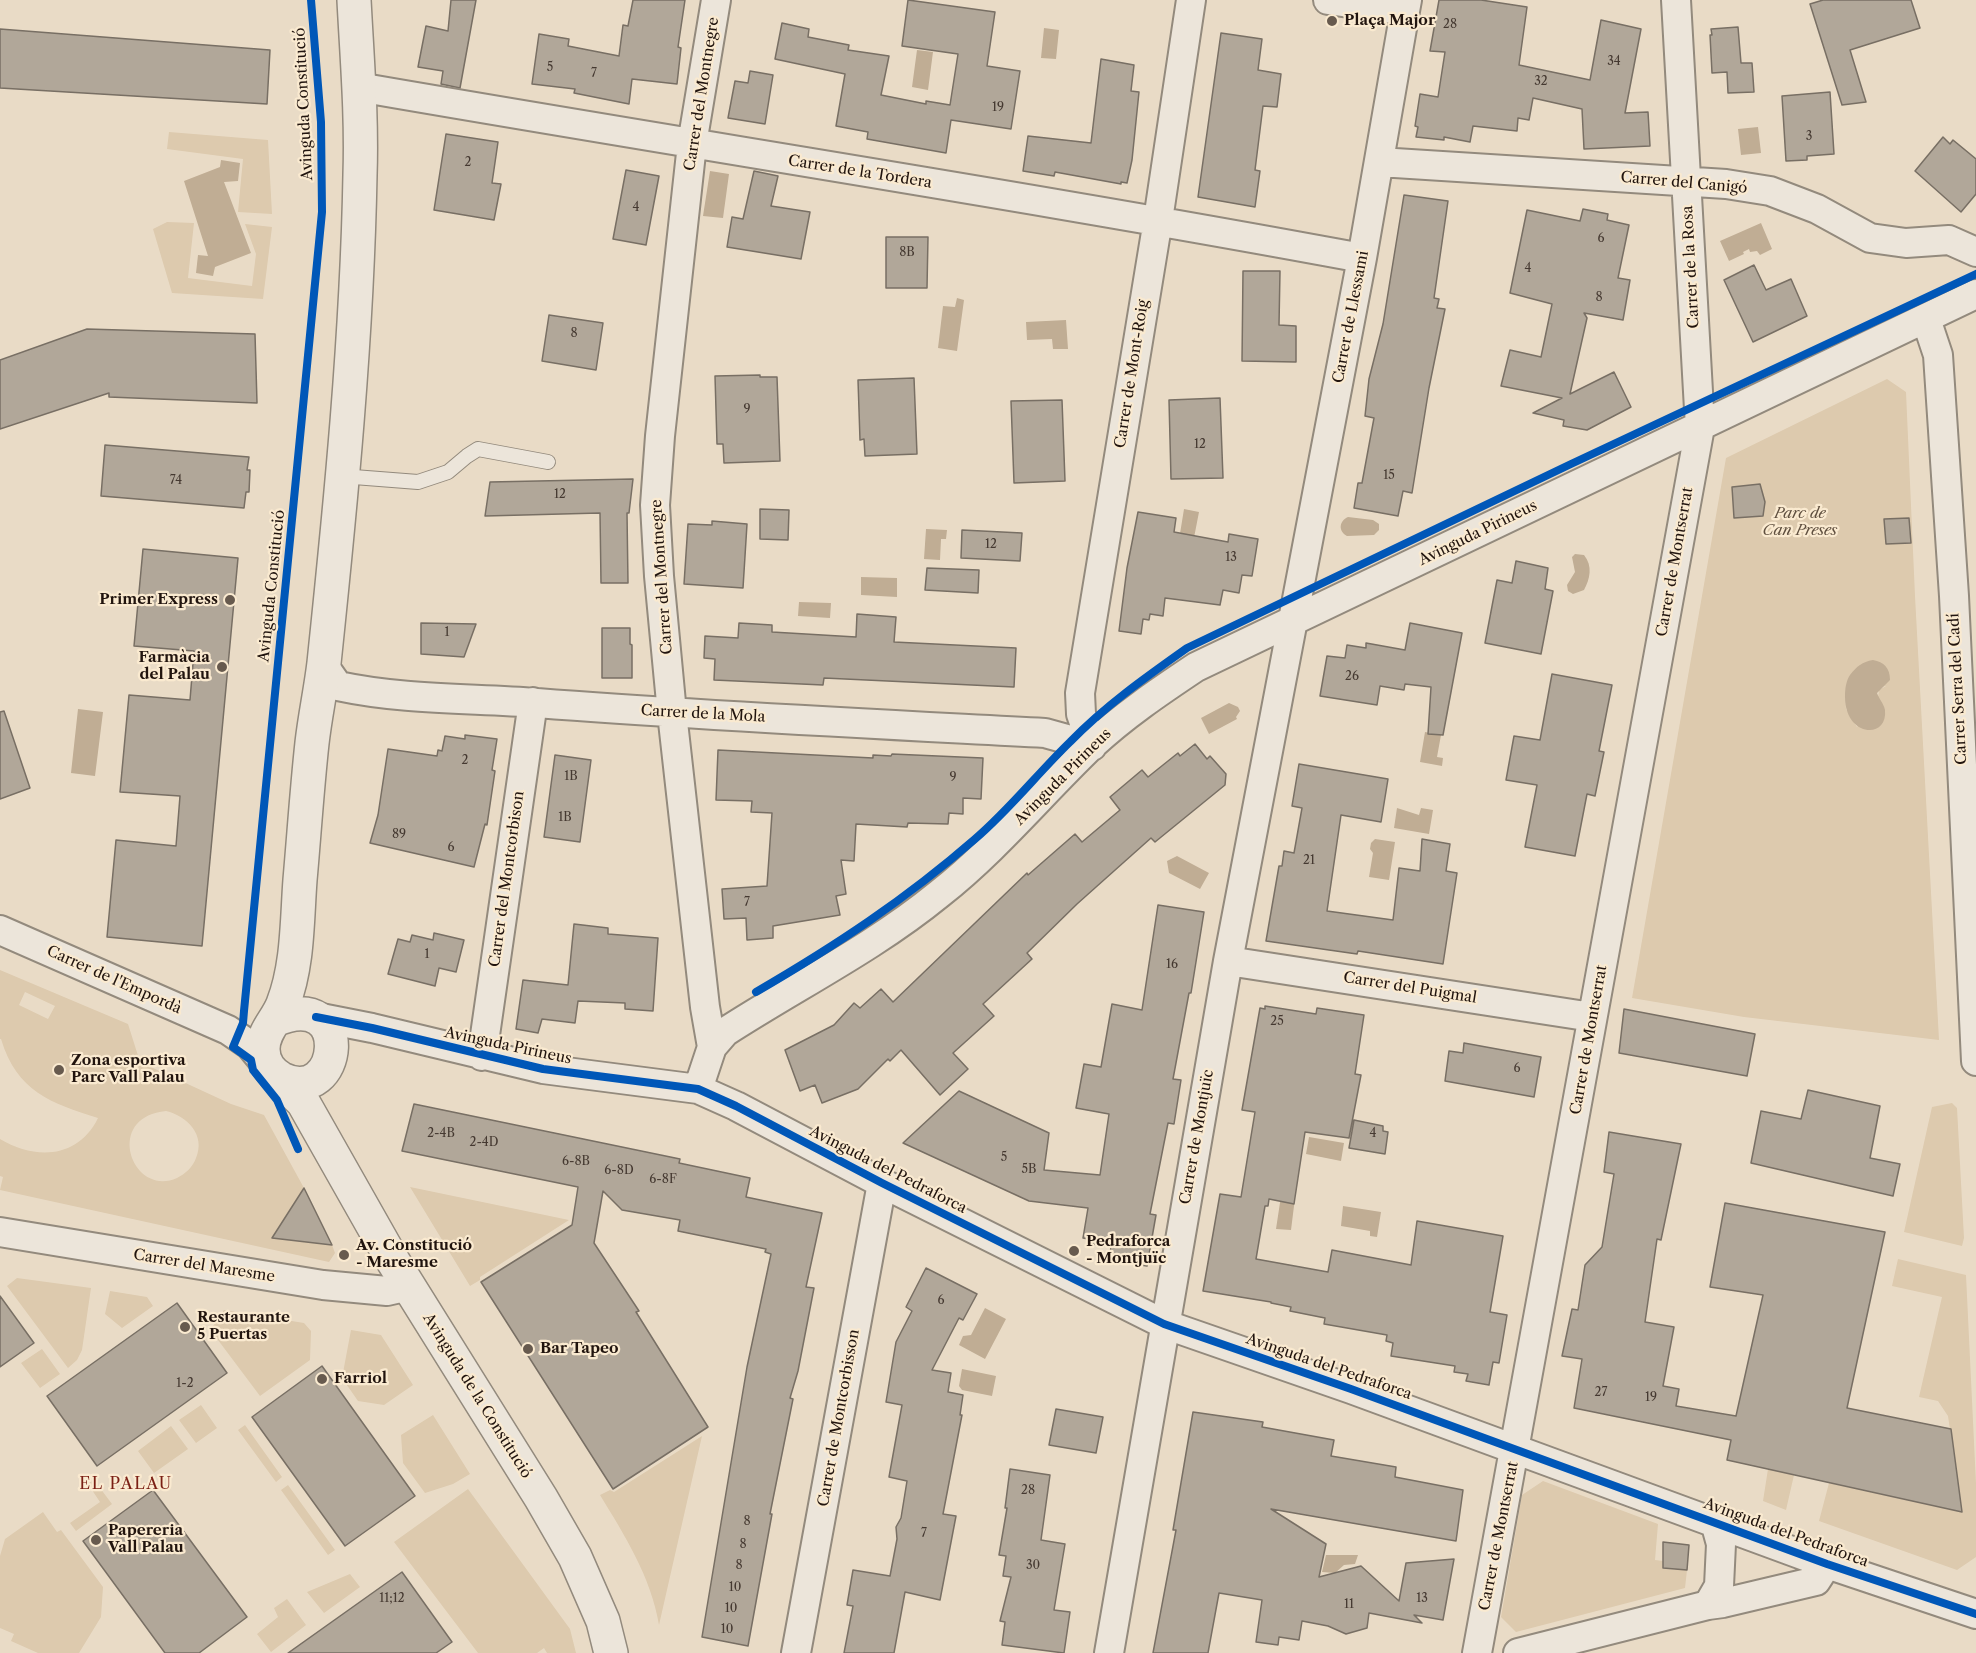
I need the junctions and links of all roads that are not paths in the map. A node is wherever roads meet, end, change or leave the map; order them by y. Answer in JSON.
{"nodes":[{"id":1,"x":354,"y":0,"type":"edge"},
{"id":2,"x":716,"y":0,"type":"edge"},
{"id":3,"x":1191,"y":0,"type":"edge"},
{"id":4,"x":1328,"y":0,"type":"edge"},
{"id":5,"x":1676,"y":0,"type":"edge"},
{"id":6,"x":1406,"y":5,"type":"edge"},
{"id":7,"x":358,"y":87,"type":"junction"},
{"id":8,"x":692,"y":144,"type":"junction"},
{"id":9,"x":1379,"y":162,"type":"junction"},
{"id":10,"x":1686,"y":182,"type":"junction"},
{"id":11,"x":1158,"y":220,"type":"junction"},
{"id":12,"x":1976,"y":252,"type":"edge"},
{"id":13,"x":1362,"y":258,"type":"junction"},
{"id":14,"x":1976,"y":294,"type":"edge"},
{"id":15,"x":1926,"y":319,"type":"junction"},
{"id":16,"x":1700,"y":427,"type":"junction"},
{"id":17,"x":548,"y":462,"type":"dead end"},
{"id":18,"x":341,"y":476,"type":"junction"},
{"id":19,"x":1292,"y":622,"type":"junction"},
{"id":20,"x":324,"y":666,"type":"junction"},
{"id":21,"x":533,"y":702,"type":"junction"},
{"id":22,"x":672,"y":713,"type":"junction"},
{"id":23,"x":1092,"y":746,"type":"junction"},
{"id":24,"x":0,"y":930,"type":"edge"},
{"id":25,"x":1228,"y":961,"type":"junction"},
{"id":26,"x":293,"y":965,"type":"junction"},
{"id":27,"x":1973,"y":971,"type":"edge"},
{"id":28,"x":314,"y":1016,"type":"junction"},
{"id":29,"x":1593,"y":1017,"type":"junction"},
{"id":30,"x":273,"y":1022,"type":"junction"},
{"id":31,"x":372,"y":1028,"type":"junction"},
{"id":32,"x":228,"y":1030,"type":"junction"},
{"id":33,"x":712,"y":1047,"type":"junction"},
{"id":34,"x":482,"y":1056,"type":"junction"},
{"id":35,"x":331,"y":1057,"type":"junction"},
{"id":36,"x":1976,"y":1061,"type":"edge"},
{"id":37,"x":271,"y":1071,"type":"junction"},
{"id":38,"x":698,"y":1089,"type":"junction"},
{"id":39,"x":329,"y":1145,"type":"junction"},
{"id":40,"x":882,"y":1183,"type":"junction"},
{"id":41,"x":0,"y":1232,"type":"edge"},
{"id":42,"x":408,"y":1286,"type":"junction"},
{"id":43,"x":1164,"y":1324,"type":"junction"},
{"id":44,"x":1516,"y":1449,"type":"junction"},
{"id":45,"x":1715,"y":1522,"type":"junction"},
{"id":46,"x":1798,"y":1554,"type":"junction"},
{"id":47,"x":1827,"y":1564,"type":"junction"},
{"id":48,"x":1715,"y":1604,"type":"junction"},
{"id":49,"x":1976,"y":1614,"type":"edge"},
{"id":50,"x":611,"y":1653,"type":"edge"},
{"id":51,"x":796,"y":1653,"type":"edge"},
{"id":52,"x":1109,"y":1653,"type":"edge"},
{"id":53,"x":1477,"y":1653,"type":"edge"},
{"id":54,"x":1518,"y":1653,"type":"edge"}],
"edges":[{"from":1,"to":7,"type":"street"},
{"from":2,"to":8,"type":"street","name":"Carrer del Montnegre"},
{"from":3,"to":11,"type":"street","name":"Carrer de Mont-Roig"},
{"from":4,"to":6,"type":"street"},
{"from":5,"to":10,"type":"street","name":"Carrer de la Rosa"},
{"from":6,"to":9,"type":"street","name":"Carrer de Llessami"},
{"from":7,"to":8,"type":"street","name":"Carrer de la Tordera"},
{"from":7,"to":18,"type":"street"},
{"from":8,"to":11,"type":"street","name":"Carrer de la Tordera"},
{"from":8,"to":22,"type":"street","name":"Carrer del Montnegre"},
{"from":9,"to":10,"type":"street","name":"Carrer del Canigó"},
{"from":9,"to":13,"type":"street","name":"Carrer de Llessami"},
{"from":10,"to":12,"type":"street","name":"Carrer del Canigó"},
{"from":10,"to":16,"type":"street","name":"Carrer de la Rosa"},
{"from":11,"to":13,"type":"street","name":"Carrer de la Tordera"},
{"from":11,"to":23,"type":"street","name":"Carrer de Mont-Roig"},
{"from":13,"to":19,"type":"street","name":"Carrer de Llessami"},
{"from":14,"to":15,"type":"street","name":"Avinguda Pirineus"},
{"from":15,"to":16,"type":"street","name":"Avinguda Pirineus"},
{"from":15,"to":27,"type":"street","name":"Carrer Serra del Cadí"},
{"from":16,"to":19,"type":"street","name":"Avinguda Pirineus"},
{"from":16,"to":29,"type":"street","name":"Carrer de Montserrat"},
{"from":17,"to":18,"type":"lane"},
{"from":18,"to":20,"type":"street"},
{"from":19,"to":23,"type":"street","name":"Avinguda Pirineus"},
{"from":19,"to":25,"type":"street","name":"Carrer de Montjuïc"},
{"from":20,"to":21,"type":"street","name":"Carrer de la Mola"},
{"from":20,"to":26,"type":"street"},
{"from":21,"to":22,"type":"street","name":"Carrer de la Mola"},
{"from":21,"to":34,"type":"street","name":"Carrer del Montcorbison"},
{"from":22,"to":23,"type":"street","name":"Carrer de la Mola"},
{"from":22,"to":33,"type":"street","name":"Carrer del Montnegre"},
{"from":23,"to":33,"type":"street","name":"Avinguda Pirineus"},
{"from":24,"to":32,"type":"street","name":"Carrer de l'Empordà"},
{"from":25,"to":29,"type":"street","name":"Carrer del Puigmal"},
{"from":25,"to":43,"type":"street","name":"Carrer de Montjuïc"},
{"from":26,"to":28,"type":"street"},
{"from":26,"to":30,"type":"street"},
{"from":27,"to":36,"type":"street","name":"Carrer Serra del Cadí"},
{"from":28,"to":30,"type":"street"},
{"from":28,"to":31,"type":"street","name":"Avinguda Pirineus"},
{"from":28,"to":35,"type":"street"},
{"from":29,"to":44,"type":"street","name":"Carrer de Montserrat"},
{"from":30,"to":32,"type":"street","name":"Carrer de l'Empordà"},
{"from":30,"to":37,"type":"street"},
{"from":31,"to":34,"type":"street","name":"Avinguda Pirineus"},
{"from":31,"to":35,"type":"street"},
{"from":32,"to":37,"type":"street","name":"Carrer de l'Empordà"},
{"from":33,"to":38,"type":"street","name":"Avinguda Pirineus"},
{"from":34,"to":38,"type":"street","name":"Avinguda Pirineus"},
{"from":35,"to":37,"type":"street"},
{"from":35,"to":39,"type":"street"},
{"from":37,"to":39,"type":"street"},
{"from":38,"to":40,"type":"street","name":"Avinguda del Pedraforca"},
{"from":39,"to":42,"type":"street","name":"Avinguda de la Constitució"},
{"from":40,"to":43,"type":"street","name":"Avinguda del Pedraforca"},
{"from":40,"to":51,"type":"street","name":"Carrer de Montcorbisson"},
{"from":41,"to":42,"type":"street","name":"Carrer del Maresme"},
{"from":42,"to":50,"type":"street","name":"Avinguda de la Constitució"},
{"from":43,"to":44,"type":"street","name":"Avinguda del Pedraforca"},
{"from":43,"to":52,"type":"street","name":"Carrer de Montjuïc"},
{"from":44,"to":45,"type":"street","name":"Avinguda del Pedraforca"},
{"from":44,"to":53,"type":"street","name":"Carrer de Montserrat"},
{"from":45,"to":46,"type":"street","name":"Avinguda del Pedraforca"},
{"from":45,"to":48,"type":"street"},
{"from":46,"to":47,"type":"street","name":"Avinguda del Pedraforca"},
{"from":46,"to":48,"type":"street"},
{"from":47,"to":48,"type":"street"},
{"from":47,"to":49,"type":"street","name":"Avinguda del Pedraforca"},
{"from":48,"to":54,"type":"street"}]}
